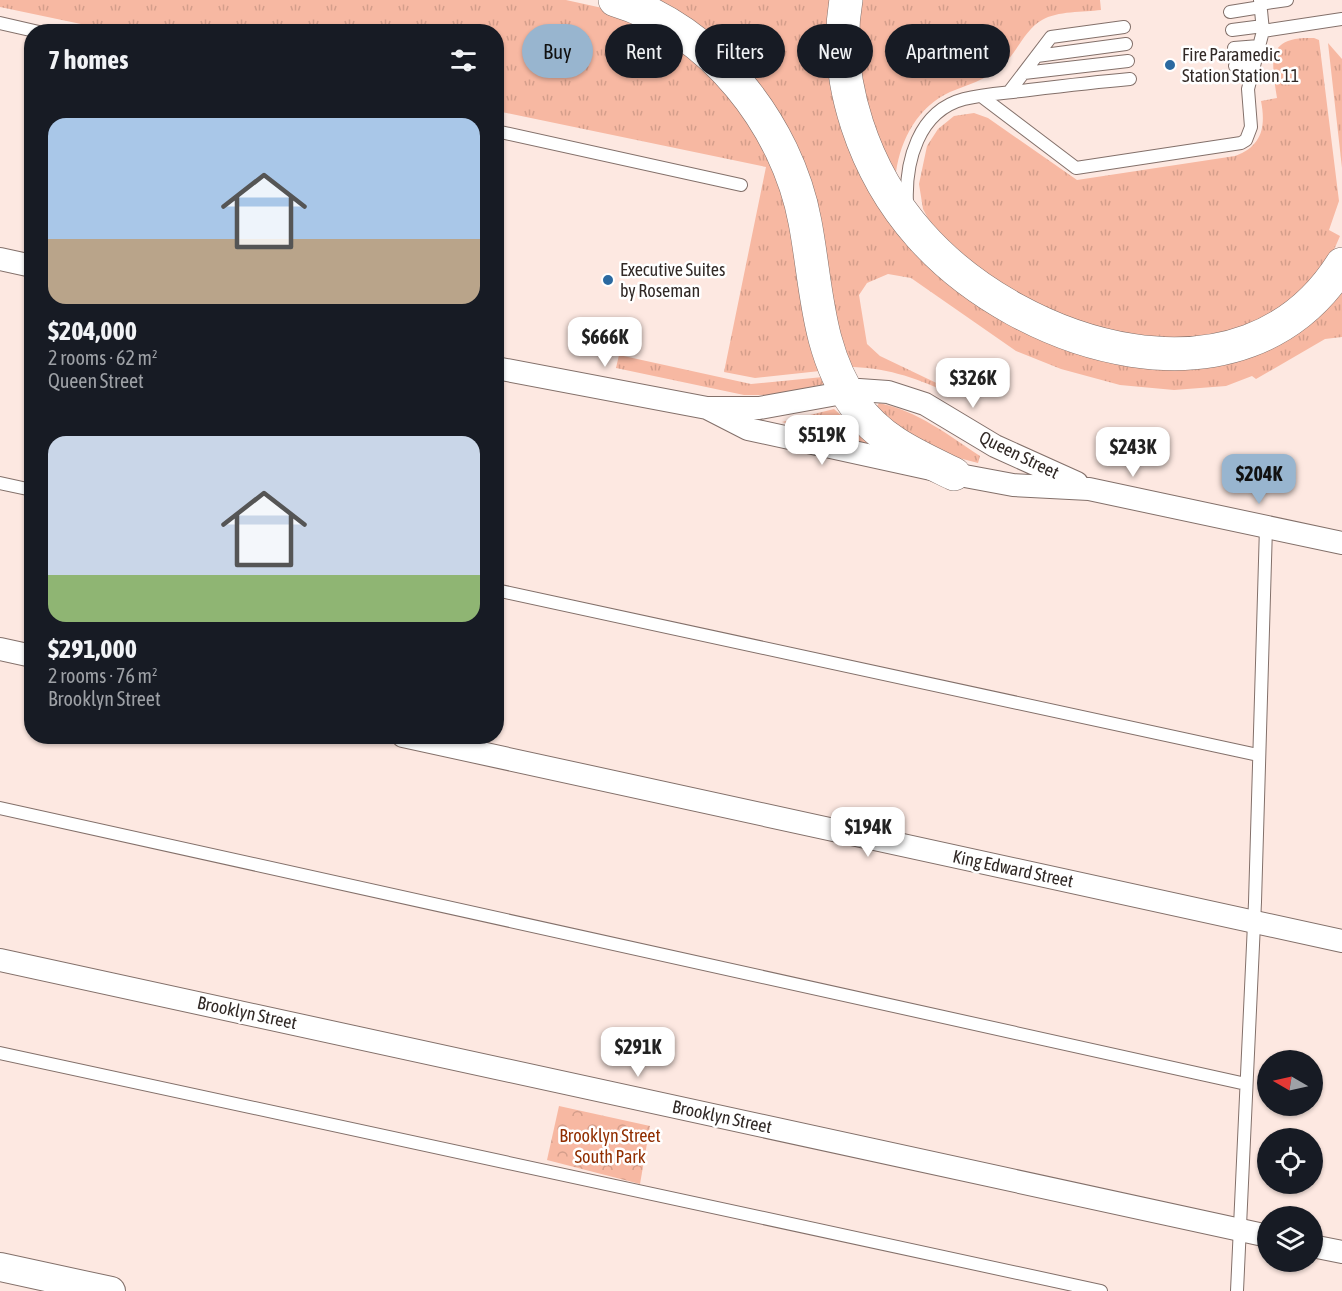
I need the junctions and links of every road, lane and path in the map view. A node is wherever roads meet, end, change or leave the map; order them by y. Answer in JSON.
{"nodes":[{"id":1,"x":615,"y":0,"type":"edge"},
{"id":2,"x":846,"y":0,"type":"edge"},
{"id":3,"x":1287,"y":0,"type":"edge"},
{"id":4,"x":1260,"y":4,"type":"edge"},
{"id":5,"x":1230,"y":12,"type":"dead end"},
{"id":6,"x":1342,"y":19,"type":"edge"},
{"id":7,"x":0,"y":23,"type":"edge"},
{"id":8,"x":1124,"y":27,"type":"dead end"},
{"id":9,"x":1263,"y":28,"type":"junction"},
{"id":10,"x":24,"y":29,"type":"edge"},
{"id":11,"x":1232,"y":30,"type":"dead end"},
{"id":12,"x":1126,"y":44,"type":"dead end"},
{"id":13,"x":1259,"y":45,"type":"junction"},
{"id":14,"x":1234,"y":48,"type":"dead end"},
{"id":15,"x":1037,"y":56,"type":"junction"},
{"id":16,"x":1128,"y":61,"type":"dead end"},
{"id":17,"x":1254,"y":64,"type":"junction"},
{"id":18,"x":1235,"y":66,"type":"dead end"},
{"id":19,"x":1024,"y":73,"type":"junction"},
{"id":20,"x":1130,"y":79,"type":"dead end"},
{"id":21,"x":1009,"y":92,"type":"junction"},
{"id":22,"x":981,"y":96,"type":"junction"},
{"id":23,"x":504,"y":133,"type":"edge"},
{"id":24,"x":741,"y":184,"type":"dead end"},
{"id":25,"x":908,"y":220,"type":"junction"},
{"id":26,"x":0,"y":259,"type":"edge"},
{"id":27,"x":24,"y":264,"type":"edge"},
{"id":28,"x":1342,"y":264,"type":"edge"},
{"id":29,"x":504,"y":370,"type":"edge"},
{"id":30,"x":846,"y":392,"type":"junction"},
{"id":31,"x":706,"y":408,"type":"junction"},
{"id":32,"x":954,"y":474,"type":"junction"},
{"id":33,"x":0,"y":483,"type":"edge"},
{"id":34,"x":24,"y":488,"type":"edge"},
{"id":35,"x":1089,"y":489,"type":"junction"},
{"id":36,"x":1266,"y":527,"type":"junction"},
{"id":37,"x":1342,"y":543,"type":"edge"},
{"id":38,"x":504,"y":593,"type":"edge"},
{"id":39,"x":0,"y":649,"type":"edge"},
{"id":40,"x":24,"y":654,"type":"edge"},
{"id":41,"x":440,"y":744,"type":"edge"},
{"id":42,"x":1258,"y":755,"type":"junction"},
{"id":43,"x":0,"y":807,"type":"edge"},
{"id":44,"x":1254,"y":921,"type":"junction"},
{"id":45,"x":1342,"y":941,"type":"edge"},
{"id":46,"x":0,"y":960,"type":"edge"},
{"id":47,"x":0,"y":1053,"type":"edge"},
{"id":48,"x":1245,"y":1084,"type":"junction"},
{"id":49,"x":1239,"y":1230,"type":"junction"},
{"id":50,"x":1257,"y":1234,"type":"edge"},
{"id":51,"x":1323,"y":1248,"type":"edge"},
{"id":52,"x":1342,"y":1252,"type":"edge"},
{"id":53,"x":0,"y":1267,"type":"edge"},
{"id":54,"x":111,"y":1291,"type":"edge"},
{"id":55,"x":1101,"y":1291,"type":"edge"},
{"id":56,"x":1237,"y":1291,"type":"edge"}],
"edges":[{"from":1,"to":30,"type":"main road"},
{"from":2,"to":25,"type":"main road"},
{"from":3,"to":4,"type":"lane"},
{"from":4,"to":5,"type":"lane"},
{"from":4,"to":9,"type":"lane"},
{"from":6,"to":9,"type":"lane"},
{"from":7,"to":10,"type":"lane"},
{"from":8,"to":15,"type":"lane"},
{"from":9,"to":11,"type":"lane"},
{"from":9,"to":13,"type":"lane"},
{"from":12,"to":15,"type":"lane"},
{"from":13,"to":14,"type":"lane"},
{"from":13,"to":17,"type":"lane"},
{"from":15,"to":19,"type":"lane"},
{"from":16,"to":19,"type":"lane"},
{"from":17,"to":18,"type":"lane"},
{"from":17,"to":22,"type":"lane"},
{"from":19,"to":21,"type":"lane"},
{"from":20,"to":21,"type":"lane"},
{"from":21,"to":22,"type":"lane"},
{"from":22,"to":25,"type":"lane"},
{"from":23,"to":24,"type":"lane"},
{"from":25,"to":28,"type":"main road"},
{"from":26,"to":27,"type":"street"},
{"from":29,"to":31,"type":"street","name":"Queen Street"},
{"from":30,"to":31,"type":"street","name":"Queen Street"},
{"from":30,"to":32,"type":"main road"},
{"from":30,"to":35,"type":"street","name":"Queen Street"},
{"from":31,"to":32,"type":"street","name":"Queen Street"},
{"from":32,"to":35,"type":"street","name":"Queen Street"},
{"from":33,"to":34,"type":"lane"},
{"from":35,"to":36,"type":"street","name":"Queen Street"},
{"from":36,"to":37,"type":"street","name":"Queen Street"},
{"from":36,"to":42,"type":"lane"},
{"from":38,"to":42,"type":"lane"},
{"from":39,"to":40,"type":"street"},
{"from":41,"to":44,"type":"street","name":"King Edward Street"},
{"from":42,"to":44,"type":"lane"},
{"from":43,"to":48,"type":"lane"},
{"from":44,"to":45,"type":"street","name":"King Edward Street"},
{"from":44,"to":48,"type":"lane"},
{"from":46,"to":49,"type":"street","name":"Brooklyn Street"},
{"from":47,"to":55,"type":"lane"},
{"from":48,"to":49,"type":"lane"},
{"from":49,"to":50,"type":"street","name":"Brooklyn Street"},
{"from":49,"to":56,"type":"lane"},
{"from":51,"to":52,"type":"street"},
{"from":53,"to":54,"type":"street"}]}
